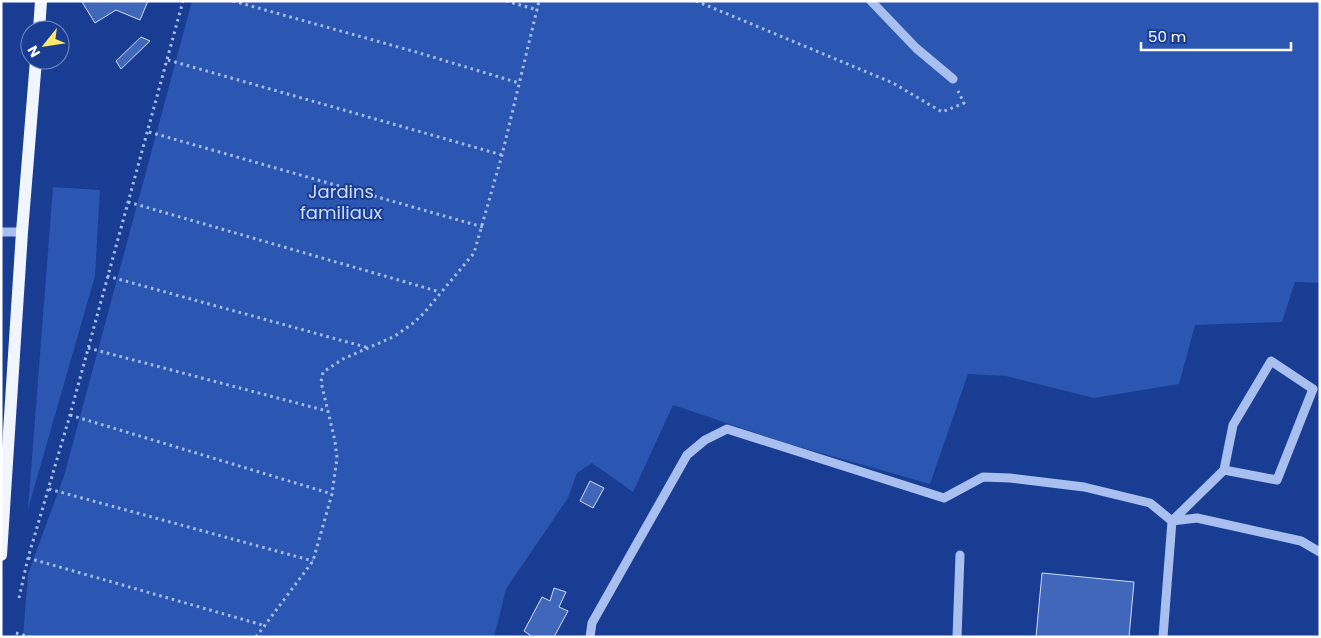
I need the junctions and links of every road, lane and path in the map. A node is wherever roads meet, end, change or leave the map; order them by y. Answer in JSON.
{"nodes":[{"id":1,"x":41,"y":1,"type":"edge"},
{"id":2,"x":183,"y":1,"type":"edge"},
{"id":3,"x":233,"y":1,"type":"edge"},
{"id":4,"x":506,"y":1,"type":"edge"},
{"id":5,"x":540,"y":1,"type":"edge"},
{"id":6,"x":696,"y":1,"type":"edge"},
{"id":7,"x":871,"y":1,"type":"edge"},
{"id":8,"x":538,"y":10,"type":"junction"},
{"id":9,"x":40,"y":20,"type":"edge"},
{"id":10,"x":168,"y":60,"type":"junction"},
{"id":11,"x":35,"y":70,"type":"edge"},
{"id":12,"x":953,"y":79,"type":"joint"},
{"id":13,"x":519,"y":84,"type":"junction"},
{"id":14,"x":148,"y":132,"type":"junction"},
{"id":15,"x":502,"y":155,"type":"junction"},
{"id":16,"x":128,"y":202,"type":"junction"},
{"id":17,"x":482,"y":227,"type":"junction"},
{"id":18,"x":1,"y":232,"type":"edge"},
{"id":19,"x":22,"y":232,"type":"junction"},
{"id":20,"x":107,"y":276,"type":"junction"},
{"id":21,"x":440,"y":292,"type":"junction"},
{"id":22,"x":88,"y":348,"type":"junction"},
{"id":23,"x":369,"y":348,"type":"junction"},
{"id":24,"x":327,"y":411,"type":"junction"},
{"id":25,"x":70,"y":415,"type":"junction"},
{"id":26,"x":1224,"y":470,"type":"junction"},
{"id":27,"x":49,"y":489,"type":"junction"},
{"id":28,"x":332,"y":494,"type":"junction"},
{"id":29,"x":1172,"y":521,"type":"junction"},
{"id":30,"x":1320,"y":552,"type":"edge"},
{"id":31,"x":1,"y":555,"type":"edge"},
{"id":32,"x":960,"y":555,"type":"dead end"},
{"id":33,"x":28,"y":558,"type":"junction"},
{"id":34,"x":313,"y":561,"type":"junction"},
{"id":35,"x":19,"y":598,"type":"dead end"},
{"id":36,"x":266,"y":626,"type":"junction"},
{"id":37,"x":16,"y":633,"type":"dead end"},
{"id":38,"x":30,"y":637,"type":"edge"},
{"id":39,"x":256,"y":637,"type":"edge"},
{"id":40,"x":590,"y":637,"type":"edge"},
{"id":41,"x":957,"y":637,"type":"edge"},
{"id":42,"x":1163,"y":637,"type":"edge"}],
"edges":[{"from":1,"to":9,"type":"main road"},
{"from":2,"to":10,"type":"path"},
{"from":3,"to":13,"type":"path"},
{"from":4,"to":8,"type":"path"},
{"from":5,"to":8,"type":"path"},
{"from":6,"to":12,"type":"path"},
{"from":7,"to":12,"type":"lane"},
{"from":8,"to":13,"type":"path"},
{"from":10,"to":14,"type":"path"},
{"from":10,"to":15,"type":"path"},
{"from":11,"to":19,"type":"main road"},
{"from":13,"to":15,"type":"path"},
{"from":14,"to":16,"type":"path"},
{"from":14,"to":17,"type":"path"},
{"from":15,"to":17,"type":"path"},
{"from":16,"to":20,"type":"path"},
{"from":16,"to":21,"type":"path"},
{"from":17,"to":21,"type":"path"},
{"from":18,"to":19,"type":"lane"},
{"from":19,"to":31,"type":"main road"},
{"from":20,"to":22,"type":"path"},
{"from":20,"to":23,"type":"path"},
{"from":21,"to":23,"type":"path"},
{"from":22,"to":24,"type":"path"},
{"from":22,"to":25,"type":"path"},
{"from":23,"to":24,"type":"path"},
{"from":24,"to":28,"type":"path"},
{"from":25,"to":27,"type":"path"},
{"from":25,"to":28,"type":"path"},
{"from":26,"to":26,"type":"lane"},
{"from":26,"to":29,"type":"lane"},
{"from":27,"to":33,"type":"path"},
{"from":27,"to":34,"type":"path"},
{"from":28,"to":34,"type":"path"},
{"from":29,"to":30,"type":"lane"},
{"from":29,"to":40,"type":"lane"},
{"from":29,"to":42,"type":"lane"},
{"from":32,"to":41,"type":"lane"},
{"from":33,"to":35,"type":"path"},
{"from":33,"to":36,"type":"path"},
{"from":34,"to":36,"type":"path"},
{"from":36,"to":39,"type":"path"},
{"from":37,"to":38,"type":"path"}]}
